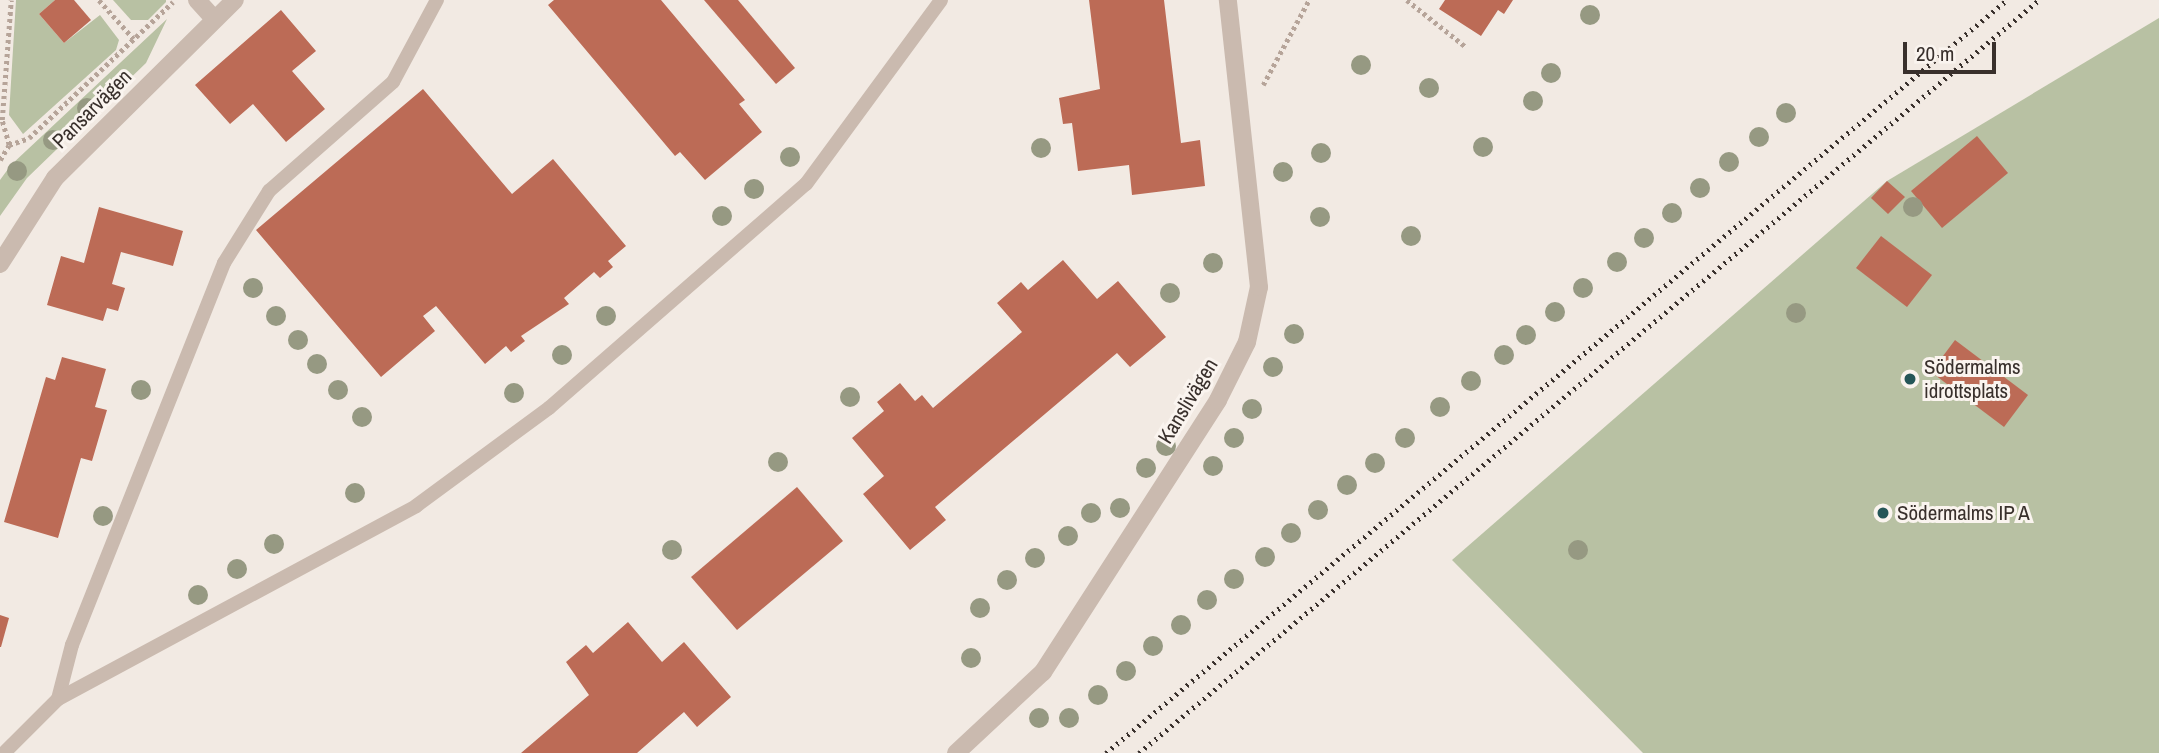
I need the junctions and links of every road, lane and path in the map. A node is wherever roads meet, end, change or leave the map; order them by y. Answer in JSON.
{"nodes":[{"id":1,"x":10,"y":0,"type":"edge"},
{"id":2,"x":99,"y":0,"type":"edge"},
{"id":3,"x":197,"y":0,"type":"edge"},
{"id":4,"x":235,"y":0,"type":"edge"},
{"id":5,"x":437,"y":0,"type":"edge"},
{"id":6,"x":941,"y":0,"type":"edge"},
{"id":7,"x":1228,"y":0,"type":"edge"},
{"id":8,"x":1309,"y":0,"type":"edge"},
{"id":9,"x":1407,"y":0,"type":"edge"},
{"id":10,"x":168,"y":6,"type":"dead end"},
{"id":11,"x":214,"y":19,"type":"junction"},
{"id":12,"x":134,"y":39,"type":"junction"},
{"id":13,"x":1466,"y":47,"type":"dead end"},
{"id":14,"x":1,"y":119,"type":"edge"},
{"id":15,"x":1241,"y":126,"type":"junction"},
{"id":16,"x":9,"y":145,"type":"junction"},
{"id":17,"x":0,"y":160,"type":"edge"},
{"id":18,"x":0,"y":264,"type":"edge"},
{"id":19,"x":58,"y":699,"type":"junction"},
{"id":20,"x":4,"y":753,"type":"edge"},
{"id":21,"x":956,"y":753,"type":"edge"}],
"edges":[{"from":1,"to":14,"type":"path"},
{"from":2,"to":12,"type":"path"},
{"from":3,"to":11,"type":"street"},
{"from":4,"to":11,"type":"street","name":"Pansarvägen"},
{"from":5,"to":19,"type":"lane"},
{"from":6,"to":19,"type":"lane"},
{"from":7,"to":15,"type":"street","name":"Kanslivägen"},
{"from":8,"to":15,"type":"path"},
{"from":9,"to":13,"type":"path"},
{"from":10,"to":12,"type":"path"},
{"from":11,"to":18,"type":"street","name":"Pansarvägen"},
{"from":12,"to":16,"type":"path"},
{"from":14,"to":16,"type":"path"},
{"from":15,"to":21,"type":"street","name":"Kanslivägen"},
{"from":16,"to":17,"type":"path"},
{"from":19,"to":20,"type":"lane"}]}
